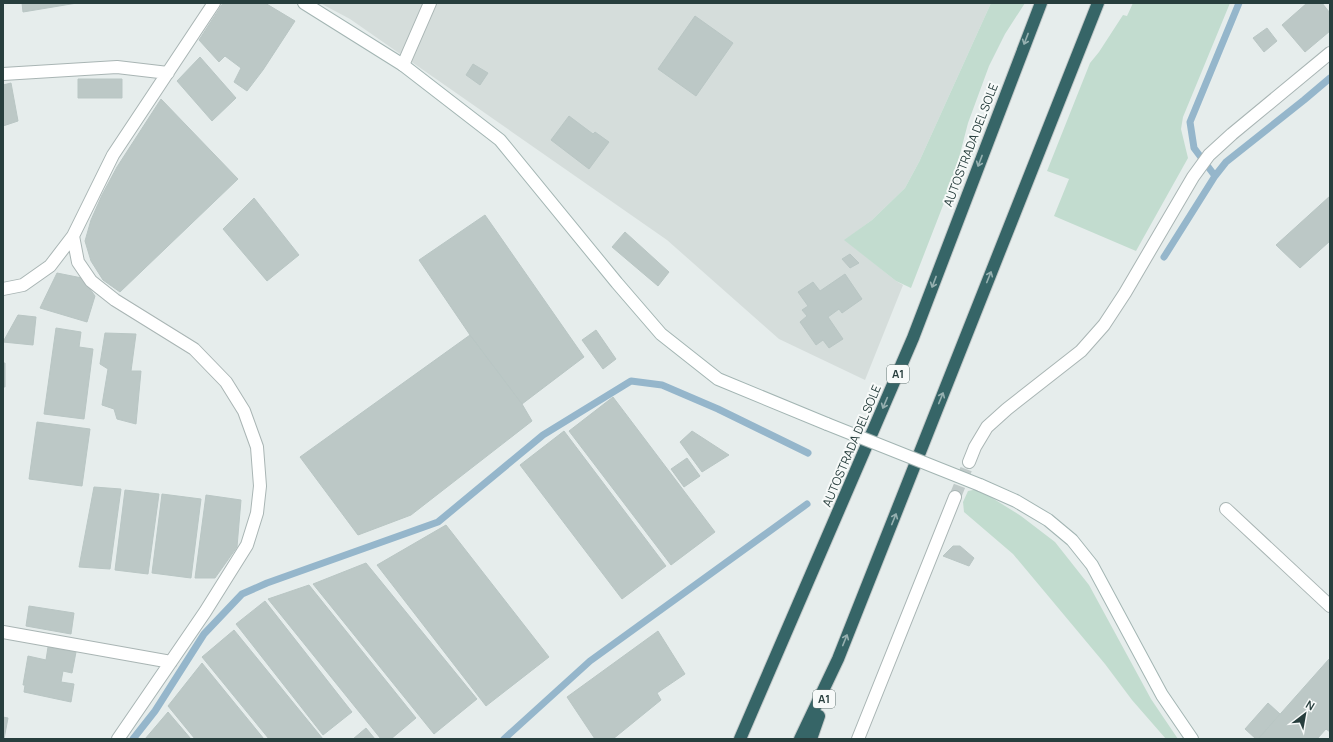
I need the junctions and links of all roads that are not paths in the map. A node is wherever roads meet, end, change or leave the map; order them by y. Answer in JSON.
{"nodes":[{"id":1,"x":214,"y":3,"type":"edge"},
{"id":2,"x":304,"y":3,"type":"edge"},
{"id":3,"x":430,"y":3,"type":"edge"},
{"id":4,"x":1041,"y":3,"type":"edge"},
{"id":5,"x":1098,"y":3,"type":"edge"},
{"id":6,"x":1330,"y":53,"type":"edge"},
{"id":7,"x":402,"y":66,"type":"junction"},
{"id":8,"x":168,"y":73,"type":"junction"},
{"id":9,"x":3,"y":74,"type":"edge"},
{"id":10,"x":73,"y":236,"type":"junction"},
{"id":11,"x":3,"y":289,"type":"edge"},
{"id":12,"x":969,"y":462,"type":"tunnel mouth"},
{"id":13,"x":955,"y":497,"type":"tunnel mouth"},
{"id":14,"x":1226,"y":509,"type":"dead end"},
{"id":15,"x":1330,"y":606,"type":"edge"},
{"id":16,"x":3,"y":632,"type":"edge"},
{"id":17,"x":838,"y":659,"type":"junction"},
{"id":18,"x":171,"y":662,"type":"junction"},
{"id":19,"x":118,"y":739,"type":"edge"},
{"id":20,"x":740,"y":739,"type":"edge"},
{"id":21,"x":800,"y":739,"type":"edge"},
{"id":22,"x":810,"y":739,"type":"edge"},
{"id":23,"x":858,"y":739,"type":"edge"},
{"id":24,"x":1192,"y":739,"type":"edge"}],
"edges":[{"from":1,"to":8,"type":"street"},
{"from":2,"to":7,"type":"street"},
{"from":3,"to":7,"type":"street"},
{"from":4,"to":20,"type":"highway","name":"AUTOSTRADA DEL SOLE","number":"A1","one_way":true},
{"from":17,"to":5,"type":"highway","number":"A1","one_way":true},
{"from":6,"to":12,"type":"street"},
{"from":7,"to":24,"type":"street","bridge":true},
{"from":8,"to":9,"type":"street"},
{"from":8,"to":10,"type":"street"},
{"from":10,"to":11,"type":"street"},
{"from":10,"to":18,"type":"street"},
{"from":13,"to":23,"type":"street"},
{"from":14,"to":15,"type":"street"},
{"from":16,"to":18,"type":"street"},
{"from":17,"to":21,"type":"highway","number":"A1"},
{"from":17,"to":22,"type":"highway","number":"A1"},
{"from":18,"to":19,"type":"street"}]}
